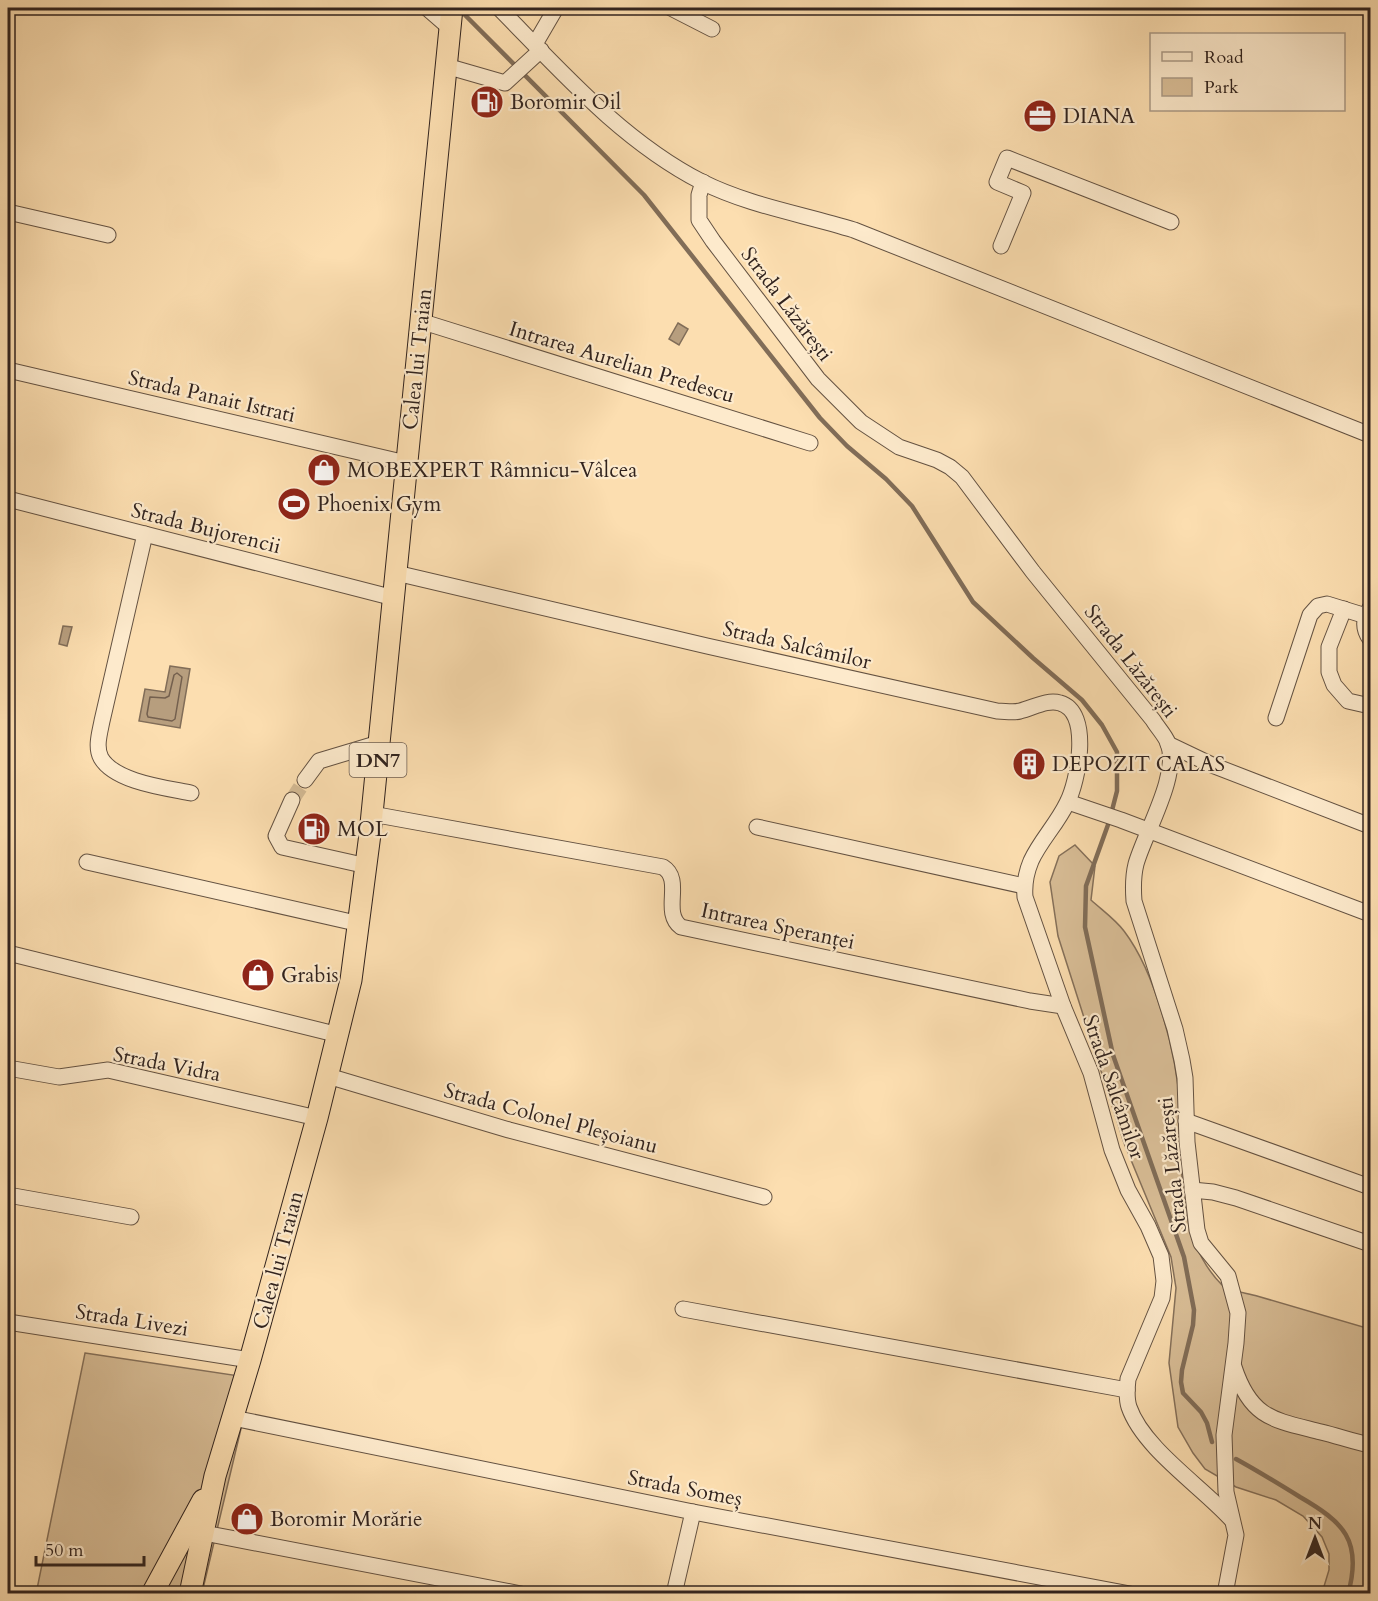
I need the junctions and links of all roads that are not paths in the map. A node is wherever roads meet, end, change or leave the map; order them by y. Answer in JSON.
{"nodes":[{"id":1,"x":428,"y":8,"type":"edge"},
{"id":2,"x":499,"y":8,"type":"edge"},
{"id":3,"x":556,"y":8,"type":"edge"},
{"id":4,"x":671,"y":8,"type":"edge"},
{"id":5,"x":451,"y":18,"type":"edge"},
{"id":6,"x":712,"y":29,"type":"dead end"},
{"id":7,"x":538,"y":47,"type":"junction"},
{"id":8,"x":446,"y":66,"type":"junction"},
{"id":9,"x":703,"y":182,"type":"junction"},
{"id":10,"x":8,"y":212,"type":"edge"},
{"id":11,"x":1171,"y":222,"type":"dead end"},
{"id":12,"x":108,"y":235,"type":"dead end"},
{"id":13,"x":1001,"y":246,"type":"dead end"},
{"id":14,"x":420,"y":321,"type":"junction"},
{"id":15,"x":8,"y":370,"type":"edge"},
{"id":16,"x":1371,"y":435,"type":"edge"},
{"id":17,"x":810,"y":443,"type":"dead end"},
{"id":18,"x":406,"y":463,"type":"junction"},
{"id":19,"x":8,"y":499,"type":"edge"},
{"id":20,"x":145,"y":534,"type":"junction"},
{"id":21,"x":396,"y":573,"type":"junction"},
{"id":22,"x":394,"y":598,"type":"junction"},
{"id":23,"x":1344,"y":609,"type":"junction"},
{"id":24,"x":1368,"y":612,"type":"edge"},
{"id":25,"x":1371,"y":639,"type":"edge"},
{"id":26,"x":1371,"y":706,"type":"edge"},
{"id":27,"x":1276,"y":718,"type":"dead end"},
{"id":28,"x":379,"y":743,"type":"junction"},
{"id":29,"x":1168,"y":744,"type":"junction"},
{"id":30,"x":305,"y":780,"type":"tunnel mouth"},
{"id":31,"x":191,"y":792,"type":"dead end"},
{"id":32,"x":292,"y":800,"type":"tunnel mouth"},
{"id":33,"x":1068,"y":802,"type":"junction"},
{"id":34,"x":372,"y":814,"type":"junction"},
{"id":35,"x":1371,"y":826,"type":"edge"},
{"id":36,"x":757,"y":827,"type":"dead end"},
{"id":37,"x":1148,"y":830,"type":"junction"},
{"id":38,"x":87,"y":862,"type":"dead end"},
{"id":39,"x":367,"y":866,"type":"junction"},
{"id":40,"x":1024,"y":886,"type":"junction"},
{"id":41,"x":1371,"y":914,"type":"edge"},
{"id":42,"x":360,"y":924,"type":"junction"},
{"id":43,"x":8,"y":953,"type":"edge"},
{"id":44,"x":1063,"y":1006,"type":"junction"},
{"id":45,"x":339,"y":1035,"type":"junction"},
{"id":46,"x":8,"y":1068,"type":"edge"},
{"id":47,"x":328,"y":1076,"type":"junction"},
{"id":48,"x":317,"y":1118,"type":"junction"},
{"id":49,"x":1186,"y":1121,"type":"junction"},
{"id":50,"x":1371,"y":1186,"type":"edge"},
{"id":51,"x":1192,"y":1190,"type":"junction"},
{"id":52,"x":8,"y":1195,"type":"edge"},
{"id":53,"x":764,"y":1197,"type":"dead end"},
{"id":54,"x":130,"y":1216,"type":"dead end"},
{"id":55,"x":1371,"y":1244,"type":"edge"},
{"id":56,"x":683,"y":1309,"type":"dead end"},
{"id":57,"x":8,"y":1322,"type":"edge"},
{"id":58,"x":250,"y":1360,"type":"junction"},
{"id":59,"x":1233,"y":1364,"type":"junction"},
{"id":60,"x":1126,"y":1390,"type":"junction"},
{"id":61,"x":233,"y":1418,"type":"junction"},
{"id":62,"x":1371,"y":1445,"type":"edge"},
{"id":63,"x":215,"y":1476,"type":"junction"},
{"id":64,"x":693,"y":1512,"type":"junction"},
{"id":65,"x":1233,"y":1521,"type":"junction"},
{"id":66,"x":204,"y":1533,"type":"junction"},
{"id":67,"x":152,"y":1593,"type":"edge"},
{"id":68,"x":190,"y":1593,"type":"edge"},
{"id":69,"x":521,"y":1593,"type":"edge"},
{"id":70,"x":674,"y":1593,"type":"edge"},
{"id":71,"x":1130,"y":1593,"type":"edge"},
{"id":72,"x":1226,"y":1593,"type":"edge"}],
"edges":[{"from":1,"to":5,"type":"street"},
{"from":2,"to":7,"type":"street"},
{"from":3,"to":7,"type":"street"},
{"from":4,"to":6,"type":"street"},
{"from":5,"to":8,"type":"highway","name":"Calea lui Traian","number":"DN7"},
{"from":7,"to":8,"type":"street"},
{"from":7,"to":9,"type":"street"},
{"from":8,"to":14,"type":"highway","name":"Calea lui Traian","number":"DN7"},
{"from":9,"to":16,"type":"street"},
{"from":9,"to":29,"type":"street","name":"Strada Lăzărești"},
{"from":10,"to":12,"type":"street"},
{"from":11,"to":13,"type":"street"},
{"from":14,"to":17,"type":"street","name":"Intrarea Aurelian Predescu"},
{"from":14,"to":18,"type":"highway","name":"Calea lui Traian","number":"DN7"},
{"from":15,"to":18,"type":"street","name":"Strada Panait Istrati"},
{"from":18,"to":21,"type":"highway","name":"Calea lui Traian","number":"DN7"},
{"from":19,"to":20,"type":"street","name":"Strada Bujorencii"},
{"from":20,"to":22,"type":"street","name":"Strada Bujorencii"},
{"from":20,"to":31,"type":"street"},
{"from":21,"to":22,"type":"highway","name":"Calea lui Traian","number":"DN7"},
{"from":21,"to":33,"type":"street","name":"Strada Salcâmilor"},
{"from":22,"to":28,"type":"highway","name":"Calea lui Traian","number":"DN7"},
{"from":23,"to":24,"type":"street"},
{"from":23,"to":26,"type":"street"},
{"from":23,"to":27,"type":"street"},
{"from":24,"to":25,"type":"street"},
{"from":28,"to":30,"type":"street"},
{"from":28,"to":34,"type":"highway","name":"Calea lui Traian","number":"DN7"},
{"from":29,"to":35,"type":"street"},
{"from":29,"to":37,"type":"street","name":"Strada Lăzărești"},
{"from":32,"to":39,"type":"street"},
{"from":33,"to":37,"type":"street"},
{"from":33,"to":40,"type":"street"},
{"from":34,"to":39,"type":"highway","name":"Calea lui Traian","number":"DN7"},
{"from":34,"to":44,"type":"street","name":"Intrarea Speranței"},
{"from":36,"to":40,"type":"street"},
{"from":37,"to":41,"type":"street"},
{"from":37,"to":49,"type":"street","name":"Strada Lăzărești"},
{"from":38,"to":42,"type":"street"},
{"from":39,"to":42,"type":"highway","name":"Calea lui Traian","number":"DN7"},
{"from":40,"to":44,"type":"street"},
{"from":42,"to":45,"type":"highway","name":"Calea lui Traian","number":"DN7"},
{"from":43,"to":45,"type":"street"},
{"from":44,"to":60,"type":"street","name":"Strada Salcâmilor"},
{"from":45,"to":47,"type":"highway","name":"Calea lui Traian","number":"DN7"},
{"from":46,"to":48,"type":"street","name":"Strada Vidra"},
{"from":47,"to":48,"type":"highway","name":"Calea lui Traian","number":"DN7"},
{"from":47,"to":53,"type":"street","name":"Strada Colonel Pleșoianu"},
{"from":48,"to":58,"type":"highway","name":"Calea lui Traian","number":"DN7"},
{"from":49,"to":50,"type":"street"},
{"from":49,"to":51,"type":"street","name":"Strada Lăzărești"},
{"from":51,"to":55,"type":"street"},
{"from":51,"to":59,"type":"street","name":"Strada Lăzărești"},
{"from":52,"to":54,"type":"street"},
{"from":56,"to":60,"type":"street"},
{"from":57,"to":58,"type":"street","name":"Strada Livezi"},
{"from":58,"to":61,"type":"highway","name":"Calea lui Traian","number":"DN7"},
{"from":59,"to":62,"type":"street","name":"Strada Lăzărești"},
{"from":59,"to":65,"type":"street","name":"Strada Lăzărești"},
{"from":60,"to":65,"type":"street"},
{"from":61,"to":63,"type":"highway","name":"Calea lui Traian","number":"DN7"},
{"from":61,"to":64,"type":"street","name":"Strada Someș"},
{"from":63,"to":66,"type":"highway","name":"Calea lui Traian","number":"DN7"},
{"from":63,"to":67,"type":"highway","number":"DN7"},
{"from":64,"to":70,"type":"street"},
{"from":64,"to":71,"type":"street","name":"Strada Someș"},
{"from":65,"to":72,"type":"street","name":"Strada Lăzărești"},
{"from":66,"to":68,"type":"highway","name":"Calea lui Traian","number":"DN7"},
{"from":66,"to":69,"type":"street"}]}
